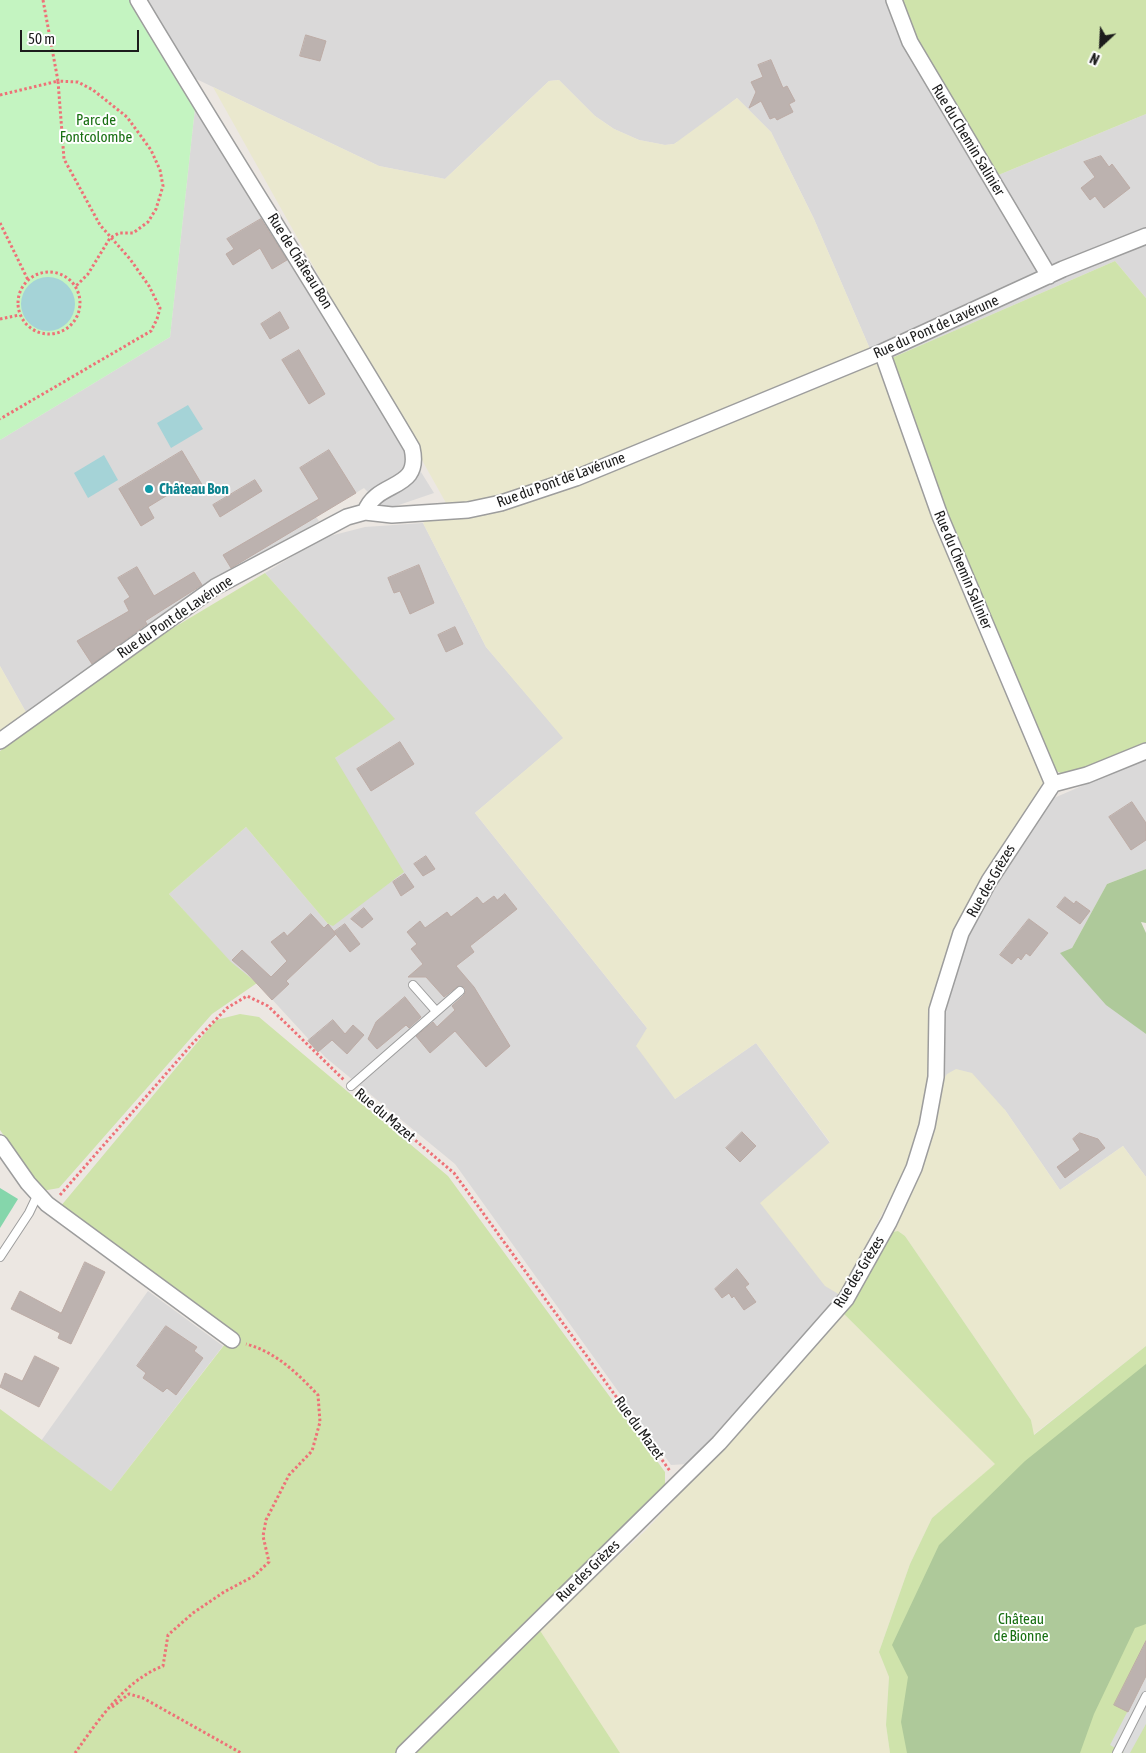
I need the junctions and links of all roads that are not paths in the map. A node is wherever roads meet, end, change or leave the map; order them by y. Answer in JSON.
{"nodes":[{"id":1,"x":138,"y":0,"type":"edge"},
{"id":2,"x":894,"y":0,"type":"edge"},
{"id":3,"x":1146,"y":236,"type":"edge"},
{"id":4,"x":1049,"y":276,"type":"junction"},
{"id":5,"x":882,"y":352,"type":"junction"},
{"id":6,"x":365,"y":512,"type":"junction"},
{"id":7,"x":0,"y":740,"type":"edge"},
{"id":8,"x":1146,"y":751,"type":"edge"},
{"id":9,"x":1054,"y":784,"type":"junction"},
{"id":10,"x":413,"y":985,"type":"dead end"},
{"id":11,"x":460,"y":991,"type":"dead end"},
{"id":12,"x":436,"y":1011,"type":"junction"},
{"id":13,"x":351,"y":1086,"type":"road end"},
{"id":14,"x":0,"y":1143,"type":"edge"},
{"id":15,"x":42,"y":1199,"type":"junction"},
{"id":16,"x":0,"y":1257,"type":"edge"},
{"id":17,"x":232,"y":1340,"type":"road end"},
{"id":18,"x":1146,"y":1696,"type":"edge"},
{"id":19,"x":404,"y":1753,"type":"edge"},
{"id":20,"x":1117,"y":1753,"type":"edge"}],
"edges":[{"from":1,"to":6,"type":"street","name":"Rue de Château Bon"},
{"from":2,"to":4,"type":"street","name":"Rue du Chemin Salinier"},
{"from":3,"to":4,"type":"street","name":"Rue du Pont de Lavérune"},
{"from":4,"to":5,"type":"street","name":"Rue du Pont de Lavérune"},
{"from":5,"to":6,"type":"street","name":"Rue du Pont de Lavérune"},
{"from":5,"to":9,"type":"street","name":"Rue du Chemin Salinier"},
{"from":6,"to":7,"type":"street","name":"Rue du Pont de Lavérune"},
{"from":8,"to":9,"type":"street"},
{"from":9,"to":19,"type":"street","name":"Rue des Grèzes"},
{"from":10,"to":12,"type":"lane"},
{"from":11,"to":12,"type":"lane"},
{"from":12,"to":13,"type":"lane"},
{"from":14,"to":15,"type":"street"},
{"from":15,"to":16,"type":"lane"},
{"from":15,"to":17,"type":"street"},
{"from":18,"to":20,"type":"lane"}]}
